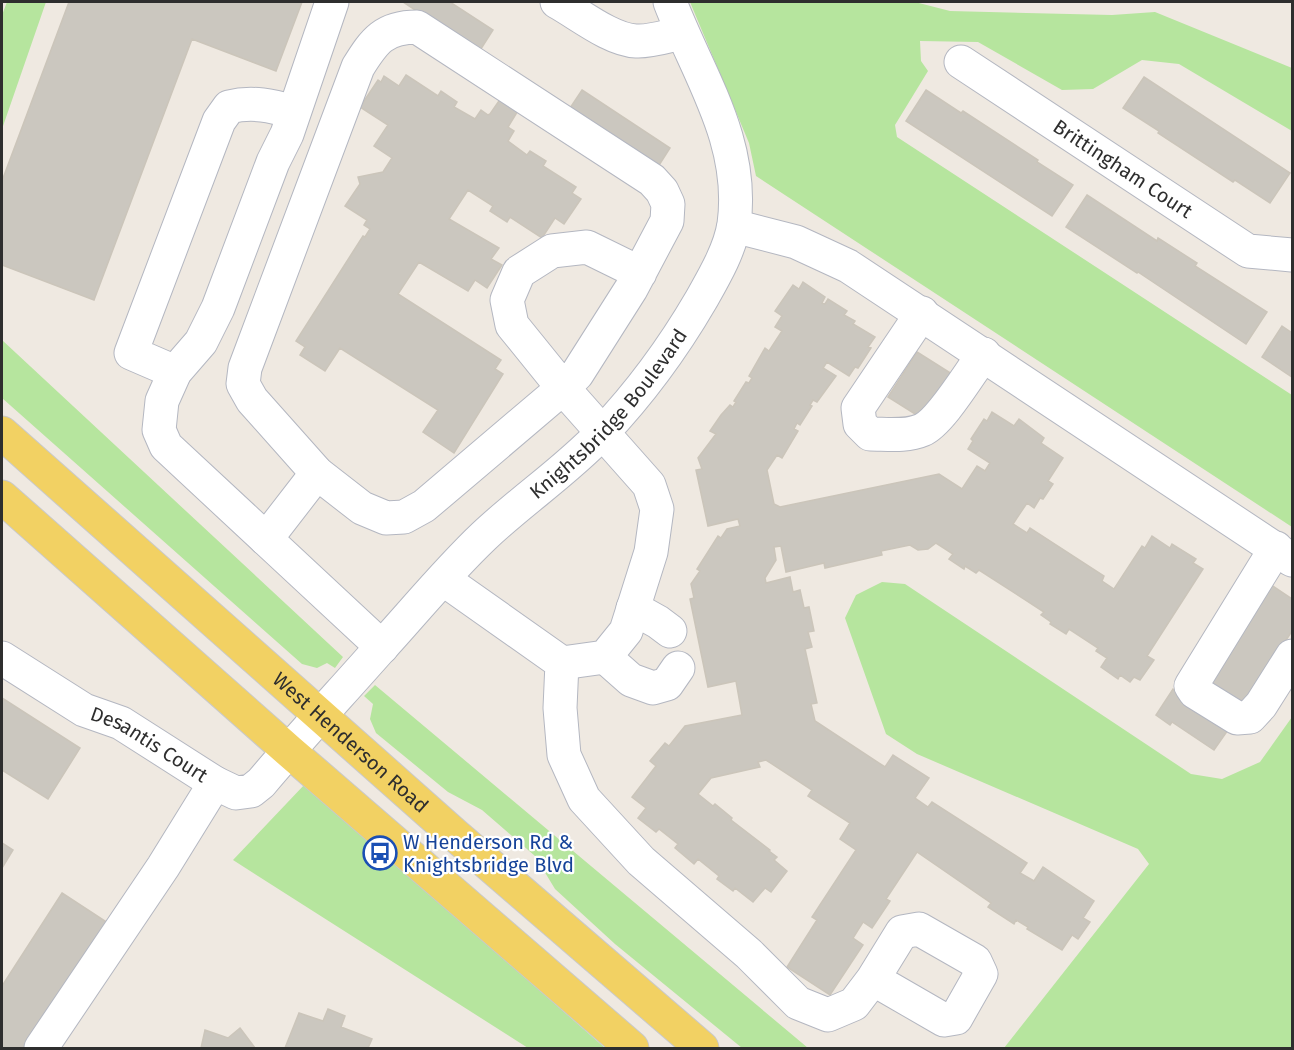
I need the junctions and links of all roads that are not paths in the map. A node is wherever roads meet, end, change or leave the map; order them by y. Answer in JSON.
{"nodes":[{"id":1,"x":332,"y":2,"type":"edge"},
{"id":2,"x":557,"y":2,"type":"edge"},
{"id":3,"x":670,"y":2,"type":"edge"},
{"id":4,"x":682,"y":33,"type":"junction"},
{"id":5,"x":961,"y":62,"type":"dead end"},
{"id":6,"x":294,"y":112,"type":"junction"},
{"id":7,"x":734,"y":226,"type":"junction"},
{"id":8,"x":1293,"y":255,"type":"edge"},
{"id":9,"x":640,"y":273,"type":"junction"},
{"id":10,"x":922,"y":313,"type":"junction"},
{"id":11,"x":984,"y":354,"type":"junction"},
{"id":12,"x":175,"y":372,"type":"junction"},
{"id":13,"x":563,"y":388,"type":"junction"},
{"id":14,"x":2,"y":433,"type":"edge"},
{"id":15,"x":602,"y":434,"type":"junction"},
{"id":16,"x":317,"y":473,"type":"junction"},
{"id":17,"x":2,"y":497,"type":"edge"},
{"id":18,"x":266,"y":539,"type":"junction"},
{"id":19,"x":1284,"y":554,"type":"edge"},
{"id":20,"x":442,"y":579,"type":"junction"},
{"id":21,"x":633,"y":608,"type":"junction"},
{"id":22,"x":670,"y":631,"type":"dead end"},
{"id":23,"x":382,"y":647,"type":"junction"},
{"id":24,"x":1293,"y":656,"type":"edge"},
{"id":25,"x":606,"y":657,"type":"junction"},
{"id":26,"x":2,"y":658,"type":"edge"},
{"id":27,"x":562,"y":663,"type":"junction"},
{"id":28,"x":678,"y":668,"type":"dead end"},
{"id":29,"x":321,"y":715,"type":"junction"},
{"id":30,"x":289,"y":751,"type":"junction"},
{"id":31,"x":215,"y":783,"type":"junction"},
{"id":32,"x":873,"y":979,"type":"junction"},
{"id":33,"x":40,"y":1048,"type":"edge"},
{"id":34,"x":632,"y":1048,"type":"edge"},
{"id":35,"x":702,"y":1048,"type":"edge"}],
"edges":[{"from":1,"to":6,"type":"street"},
{"from":2,"to":4,"type":"street"},
{"from":3,"to":4,"type":"street","name":"Knightsbridge Boulevard"},
{"from":4,"to":7,"type":"street","name":"Knightsbridge Boulevard"},
{"from":5,"to":8,"type":"street","name":"Brittingham Court"},
{"from":6,"to":12,"type":"street"},
{"from":6,"to":12,"type":"street"},
{"from":7,"to":10,"type":"street"},
{"from":7,"to":15,"type":"street","name":"Knightsbridge Boulevard"},
{"from":9,"to":13,"type":"street"},
{"from":9,"to":13,"type":"street"},
{"from":9,"to":16,"type":"street"},
{"from":10,"to":11,"type":"street"},
{"from":10,"to":11,"type":"street"},
{"from":11,"to":19,"type":"street"},
{"from":12,"to":18,"type":"street"},
{"from":13,"to":15,"type":"street"},
{"from":13,"to":16,"type":"street"},
{"from":14,"to":29,"type":"main road","name":"West Henderson Road"},
{"from":15,"to":20,"type":"street","name":"Knightsbridge Boulevard"},
{"from":15,"to":21,"type":"street"},
{"from":16,"to":18,"type":"street"},
{"from":17,"to":30,"type":"main road"},
{"from":18,"to":23,"type":"street"},
{"from":19,"to":24,"type":"street"},
{"from":20,"to":23,"type":"street","name":"Knightsbridge Boulevard"},
{"from":20,"to":27,"type":"street"},
{"from":21,"to":22,"type":"street"},
{"from":21,"to":25,"type":"street"},
{"from":23,"to":29,"type":"street","name":"Knightsbridge Boulevard"},
{"from":25,"to":27,"type":"street"},
{"from":25,"to":28,"type":"street"},
{"from":26,"to":31,"type":"street","name":"Desantis Court"},
{"from":27,"to":32,"type":"street"},
{"from":29,"to":30,"type":"street","name":"Knightsbridge Boulevard"},
{"from":29,"to":35,"type":"main road","name":"West Henderson Road"},
{"from":30,"to":31,"type":"street","name":"Desantis Court"},
{"from":30,"to":34,"type":"main road"},
{"from":31,"to":33,"type":"street"},
{"from":32,"to":32,"type":"street"}]}
